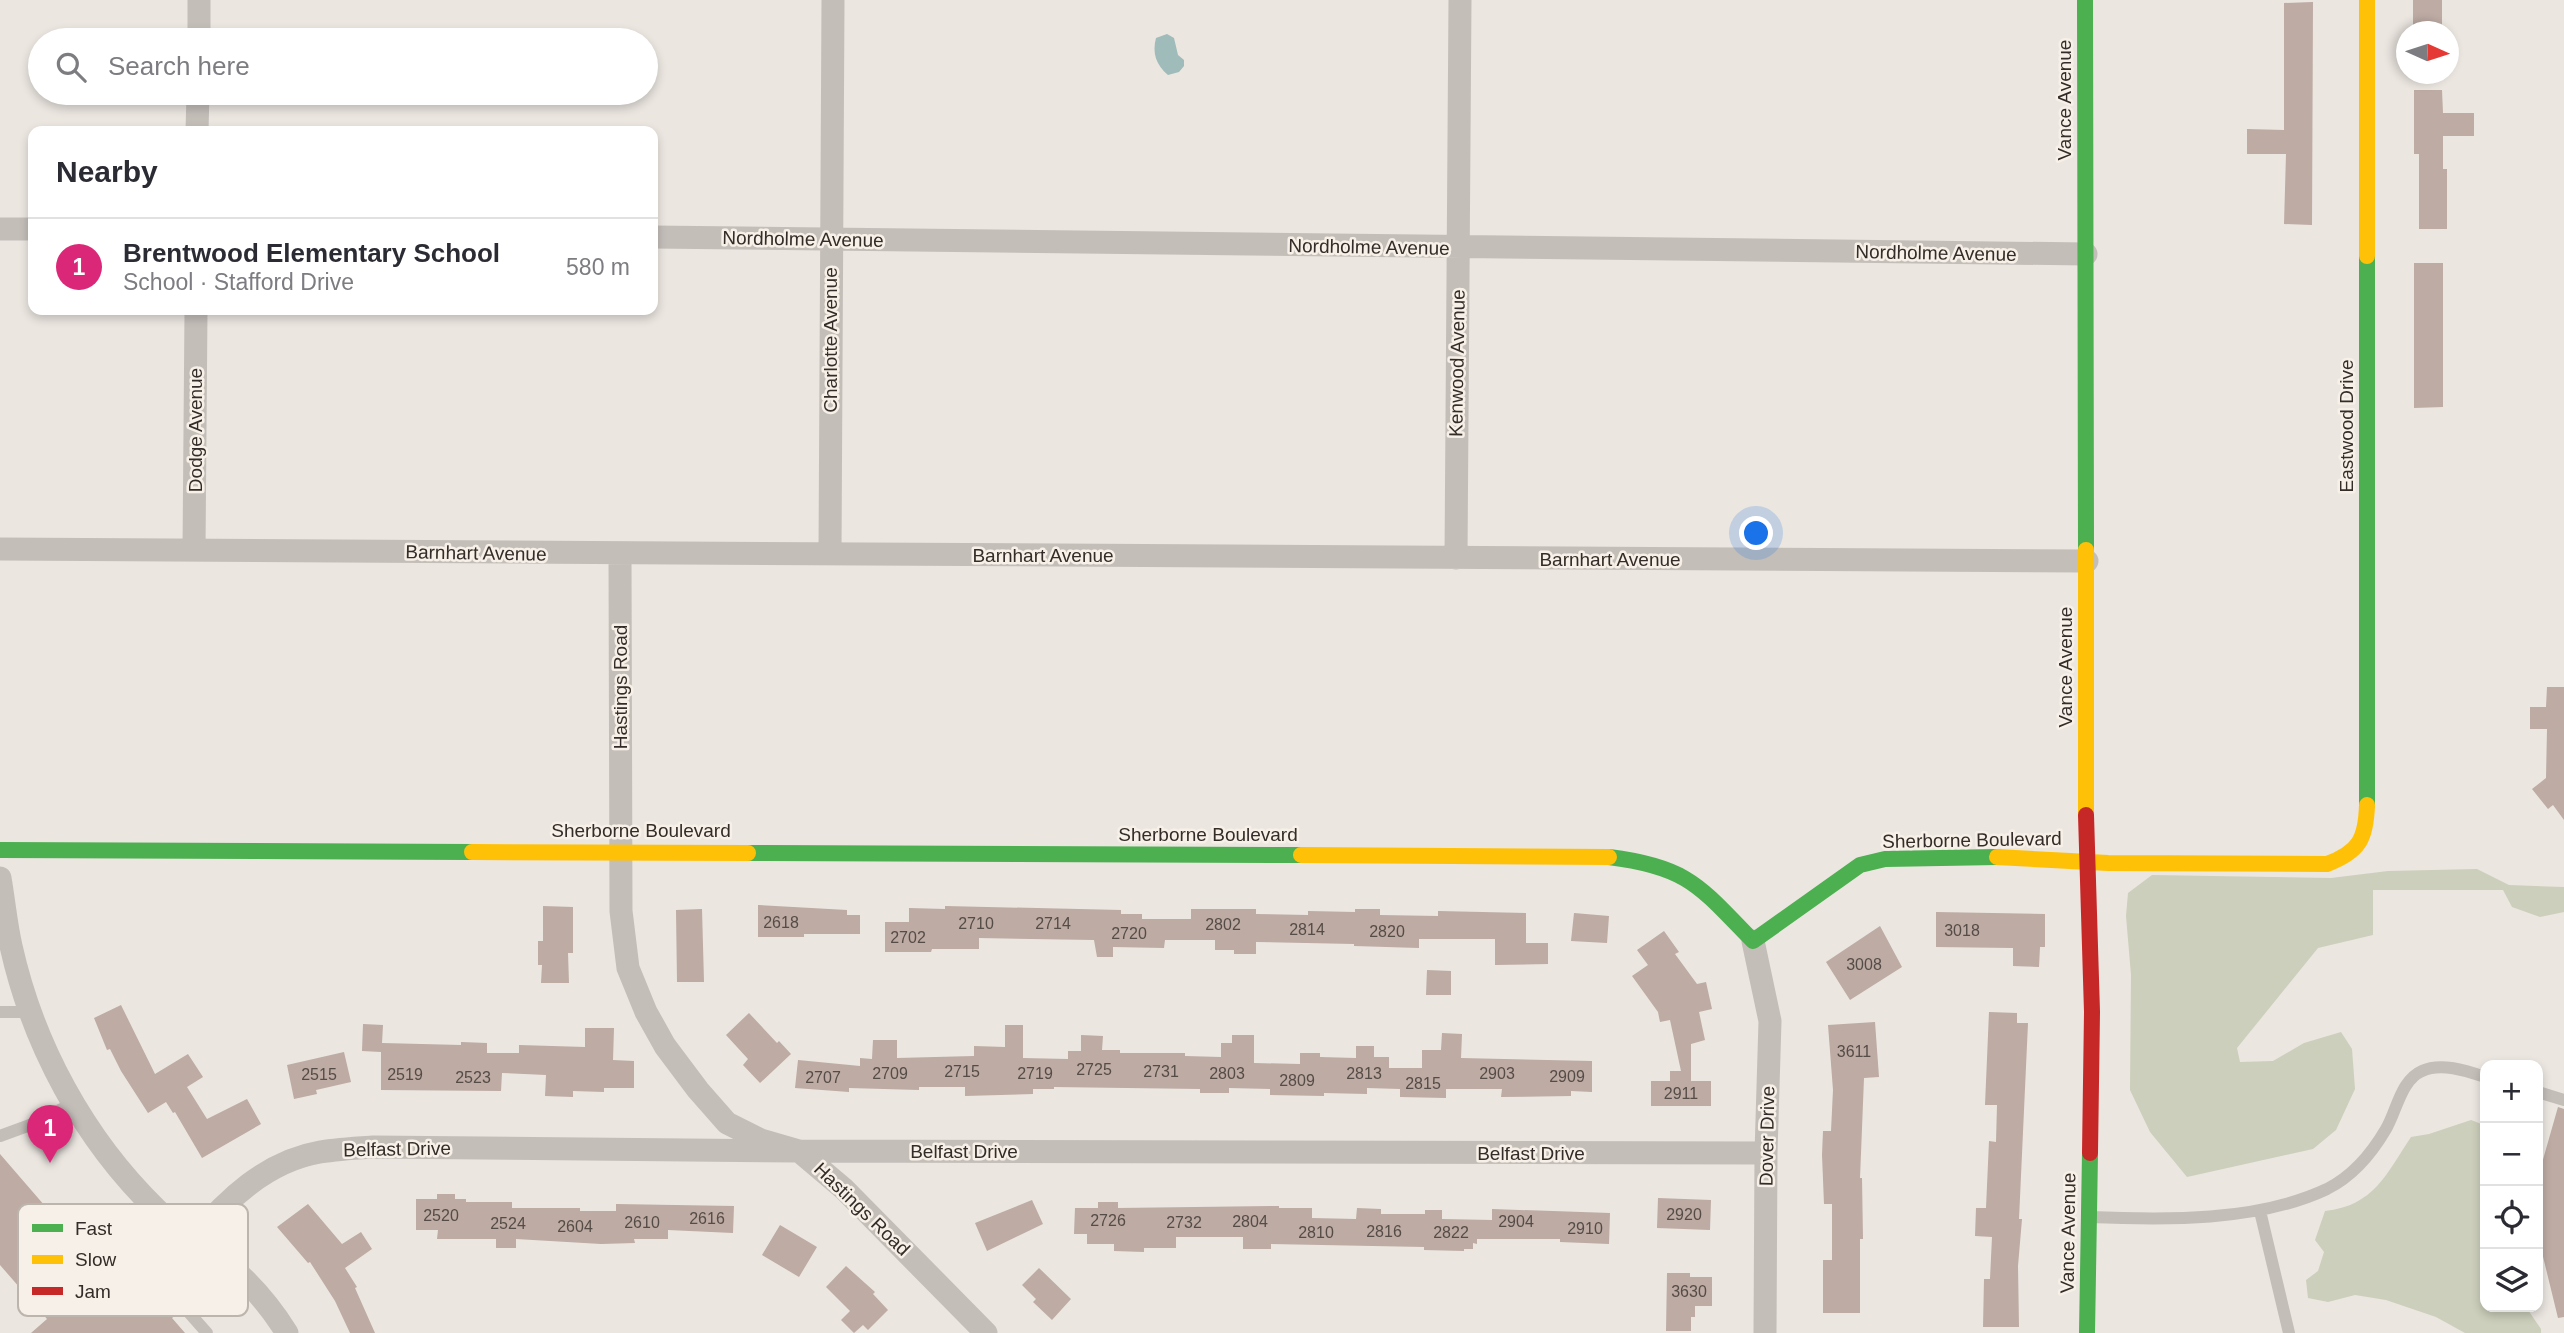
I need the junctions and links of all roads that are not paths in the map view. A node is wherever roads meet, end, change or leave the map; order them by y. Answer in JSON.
{"nodes":[{"id":1,"x":199,"y":0,"type":"edge"},
{"id":2,"x":833,"y":0,"type":"edge"},
{"id":3,"x":1460,"y":0,"type":"edge"},
{"id":4,"x":2085,"y":0,"type":"edge"},
{"id":5,"x":2367,"y":0,"type":"edge"},
{"id":6,"x":199,"y":28,"type":"edge"},
{"id":7,"x":198,"y":105,"type":"edge"},
{"id":8,"x":197,"y":126,"type":"edge"},
{"id":9,"x":0,"y":229,"type":"edge"},
{"id":10,"x":28,"y":229,"type":"edge"},
{"id":11,"x":658,"y":237,"type":"edge"},
{"id":12,"x":831,"y":239,"type":"junction"},
{"id":13,"x":1458,"y":248,"type":"junction"},
{"id":14,"x":2086,"y":254,"type":"junction"},
{"id":15,"x":196,"y":315,"type":"edge"},
{"id":16,"x":0,"y":550,"type":"edge"},
{"id":17,"x":194,"y":550,"type":"junction"},
{"id":18,"x":831,"y":553,"type":"junction"},
{"id":19,"x":620,"y":554,"type":"junction"},
{"id":20,"x":1456,"y":558,"type":"junction"},
{"id":21,"x":2087,"y":561,"type":"junction"},
{"id":22,"x":2356,"y":849,"type":"joint"},
{"id":23,"x":0,"y":850,"type":"edge"},
{"id":24,"x":621,"y":851,"type":"junction"},
{"id":25,"x":2086,"y":861,"type":"junction"},
{"id":26,"x":0,"y":878,"type":"edge"},
{"id":27,"x":1753,"y":941,"type":"junction"},
{"id":28,"x":30,"y":1012,"type":"junction"},
{"id":29,"x":0,"y":1013,"type":"edge"},
{"id":30,"x":2480,"y":1076,"type":"edge"},
{"id":31,"x":2543,"y":1094,"type":"edge"},
{"id":32,"x":2564,"y":1100,"type":"edge"},
{"id":33,"x":73,"y":1103,"type":"junction"},
{"id":34,"x":0,"y":1136,"type":"edge"},
{"id":35,"x":799,"y":1151,"type":"junction"},
{"id":36,"x":1766,"y":1153,"type":"junction"},
{"id":37,"x":152,"y":1204,"type":"edge"},
{"id":38,"x":227,"y":1204,"type":"edge"},
{"id":39,"x":2260,"y":1211,"type":"junction"},
{"id":40,"x":2089,"y":1217,"type":"junction"},
{"id":41,"x":248,"y":1284,"type":"edge"},
{"id":42,"x":192,"y":1316,"type":"edge"},
{"id":43,"x":208,"y":1333,"type":"edge"},
{"id":44,"x":287,"y":1333,"type":"edge"},
{"id":45,"x":986,"y":1333,"type":"edge"},
{"id":46,"x":1765,"y":1333,"type":"edge"},
{"id":47,"x":2087,"y":1333,"type":"edge"},
{"id":48,"x":2289,"y":1333,"type":"edge"}],
"edges":[{"from":1,"to":6,"type":"street"},
{"from":2,"to":12,"type":"street","name":"Charlotte Avenue"},
{"from":3,"to":13,"type":"street","name":"Kenwood Avenue"},
{"from":4,"to":14,"type":"street","name":"Vance Avenue"},
{"from":5,"to":22,"type":"street","name":"Eastwood Drive"},
{"from":7,"to":8,"type":"street"},
{"from":9,"to":10,"type":"street"},
{"from":11,"to":12,"type":"street","name":"Nordholme Avenue"},
{"from":12,"to":13,"type":"street","name":"Nordholme Avenue"},
{"from":12,"to":18,"type":"street","name":"Charlotte Avenue"},
{"from":13,"to":14,"type":"street","name":"Nordholme Avenue"},
{"from":13,"to":20,"type":"street","name":"Kenwood Avenue"},
{"from":14,"to":21,"type":"street","name":"Vance Avenue"},
{"from":15,"to":17,"type":"street","name":"Dodge Avenue"},
{"from":16,"to":17,"type":"street","name":"Barnhart Avenue"},
{"from":17,"to":19,"type":"street","name":"Barnhart Avenue"},
{"from":18,"to":19,"type":"street","name":"Barnhart Avenue"},
{"from":18,"to":20,"type":"street","name":"Barnhart Avenue"},
{"from":19,"to":24,"type":"street","name":"Hastings Road"},
{"from":20,"to":21,"type":"street","name":"Barnhart Avenue"},
{"from":21,"to":25,"type":"street","name":"Vance Avenue"},
{"from":22,"to":25,"type":"street","name":"Sherborne Boulevard"},
{"from":23,"to":24,"type":"street","name":"Sherborne Boulevard"},
{"from":24,"to":27,"type":"street","name":"Sherborne Boulevard"},
{"from":24,"to":35,"type":"street","name":"Hastings Road"},
{"from":25,"to":27,"type":"street","name":"Sherborne Boulevard"},
{"from":25,"to":40,"type":"street","name":"Vance Avenue"},
{"from":26,"to":28,"type":"street"},
{"from":27,"to":36,"type":"street","name":"Dover Drive"},
{"from":28,"to":29,"type":"lane"},
{"from":28,"to":33,"type":"street"},
{"from":30,"to":39,"type":"lane"},
{"from":31,"to":32,"type":"lane"},
{"from":33,"to":34,"type":"lane"},
{"from":33,"to":37,"type":"street"},
{"from":35,"to":36,"type":"street","name":"Belfast Drive"},
{"from":35,"to":38,"type":"street","name":"Belfast Drive"},
{"from":35,"to":45,"type":"street","name":"Hastings Road"},
{"from":36,"to":46,"type":"street","name":"Dover Drive"},
{"from":39,"to":40,"type":"lane"},
{"from":39,"to":48,"type":"lane"},
{"from":40,"to":47,"type":"street","name":"Vance Avenue"},
{"from":41,"to":44,"type":"street"},
{"from":42,"to":43,"type":"lane"}]}
